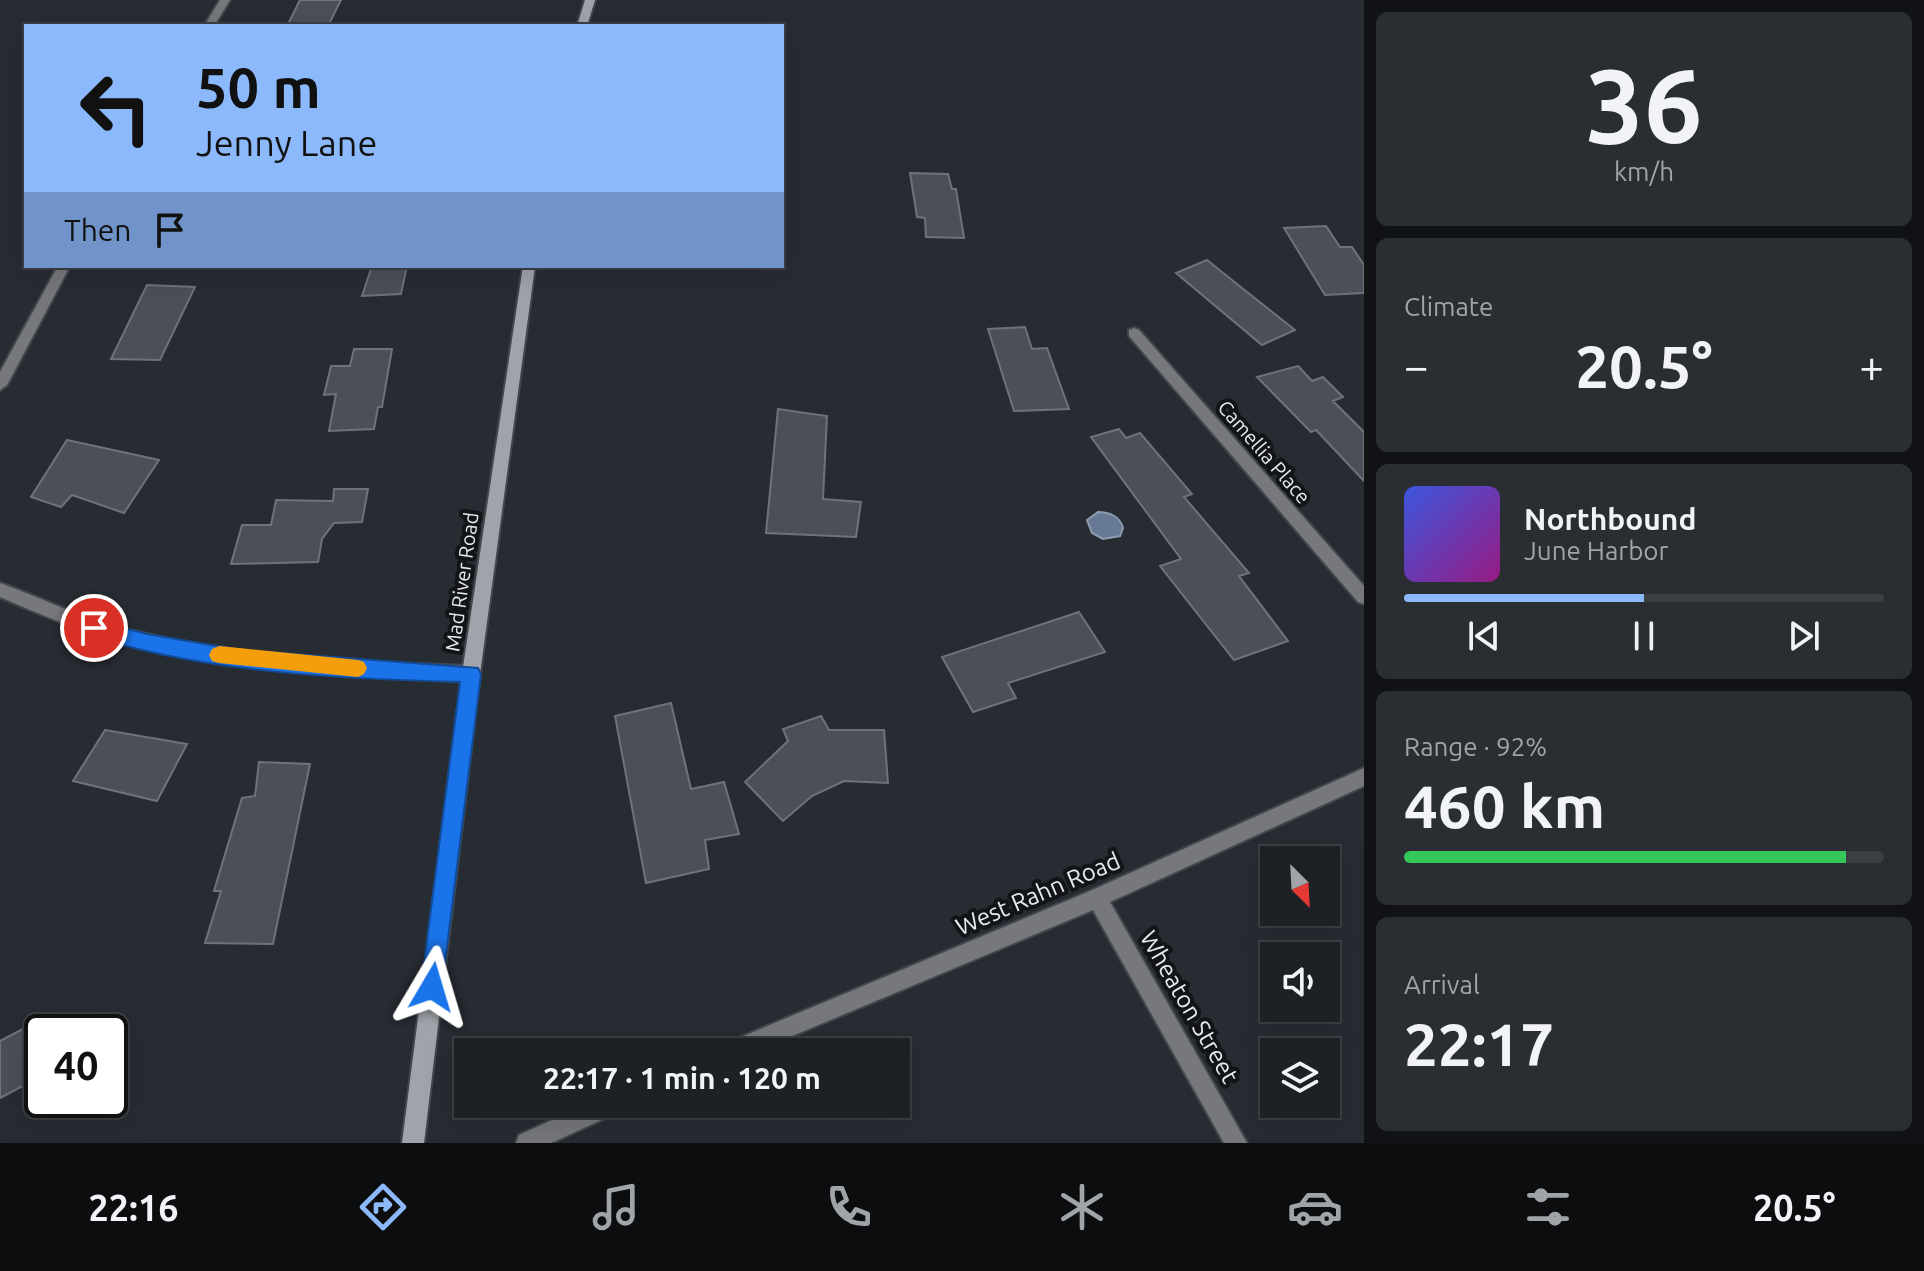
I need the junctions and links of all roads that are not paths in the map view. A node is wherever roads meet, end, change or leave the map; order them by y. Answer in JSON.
{"nodes":[{"id":1,"x":225,"y":0,"type":"edge"},
{"id":2,"x":590,"y":0,"type":"edge"},
{"id":3,"x":210,"y":24,"type":"edge"},
{"id":4,"x":583,"y":24,"type":"edge"},
{"id":5,"x":63,"y":268,"type":"edge"},
{"id":6,"x":529,"y":268,"type":"edge"},
{"id":7,"x":1134,"y":333,"type":"dead end"},
{"id":8,"x":0,"y":385,"type":"edge"},
{"id":9,"x":0,"y":590,"type":"edge"},
{"id":10,"x":1364,"y":597,"type":"edge"},
{"id":11,"x":471,"y":674,"type":"junction"},
{"id":12,"x":1364,"y":777,"type":"edge"},
{"id":13,"x":1097,"y":898,"type":"junction"},
{"id":14,"x":762,"y":1038,"type":"edge"},
{"id":15,"x":581,"y":1118,"type":"edge"},
{"id":16,"x":413,"y":1143,"type":"edge"},
{"id":17,"x":527,"y":1143,"type":"edge"},
{"id":18,"x":1236,"y":1143,"type":"edge"}],
"edges":[{"from":1,"to":3,"type":"street"},
{"from":2,"to":4,"type":"street"},
{"from":5,"to":8,"type":"street"},
{"from":6,"to":11,"type":"street","name":"Mad River Road"},
{"from":7,"to":10,"type":"street","name":"Camellia Place"},
{"from":9,"to":11,"type":"street"},
{"from":11,"to":16,"type":"street","name":"Mad River Road"},
{"from":12,"to":13,"type":"street","name":"West Rahn Road"},
{"from":13,"to":14,"type":"street","name":"West Rahn Road"},
{"from":13,"to":18,"type":"street","name":"Wheaton Street"},
{"from":15,"to":17,"type":"street"}]}
